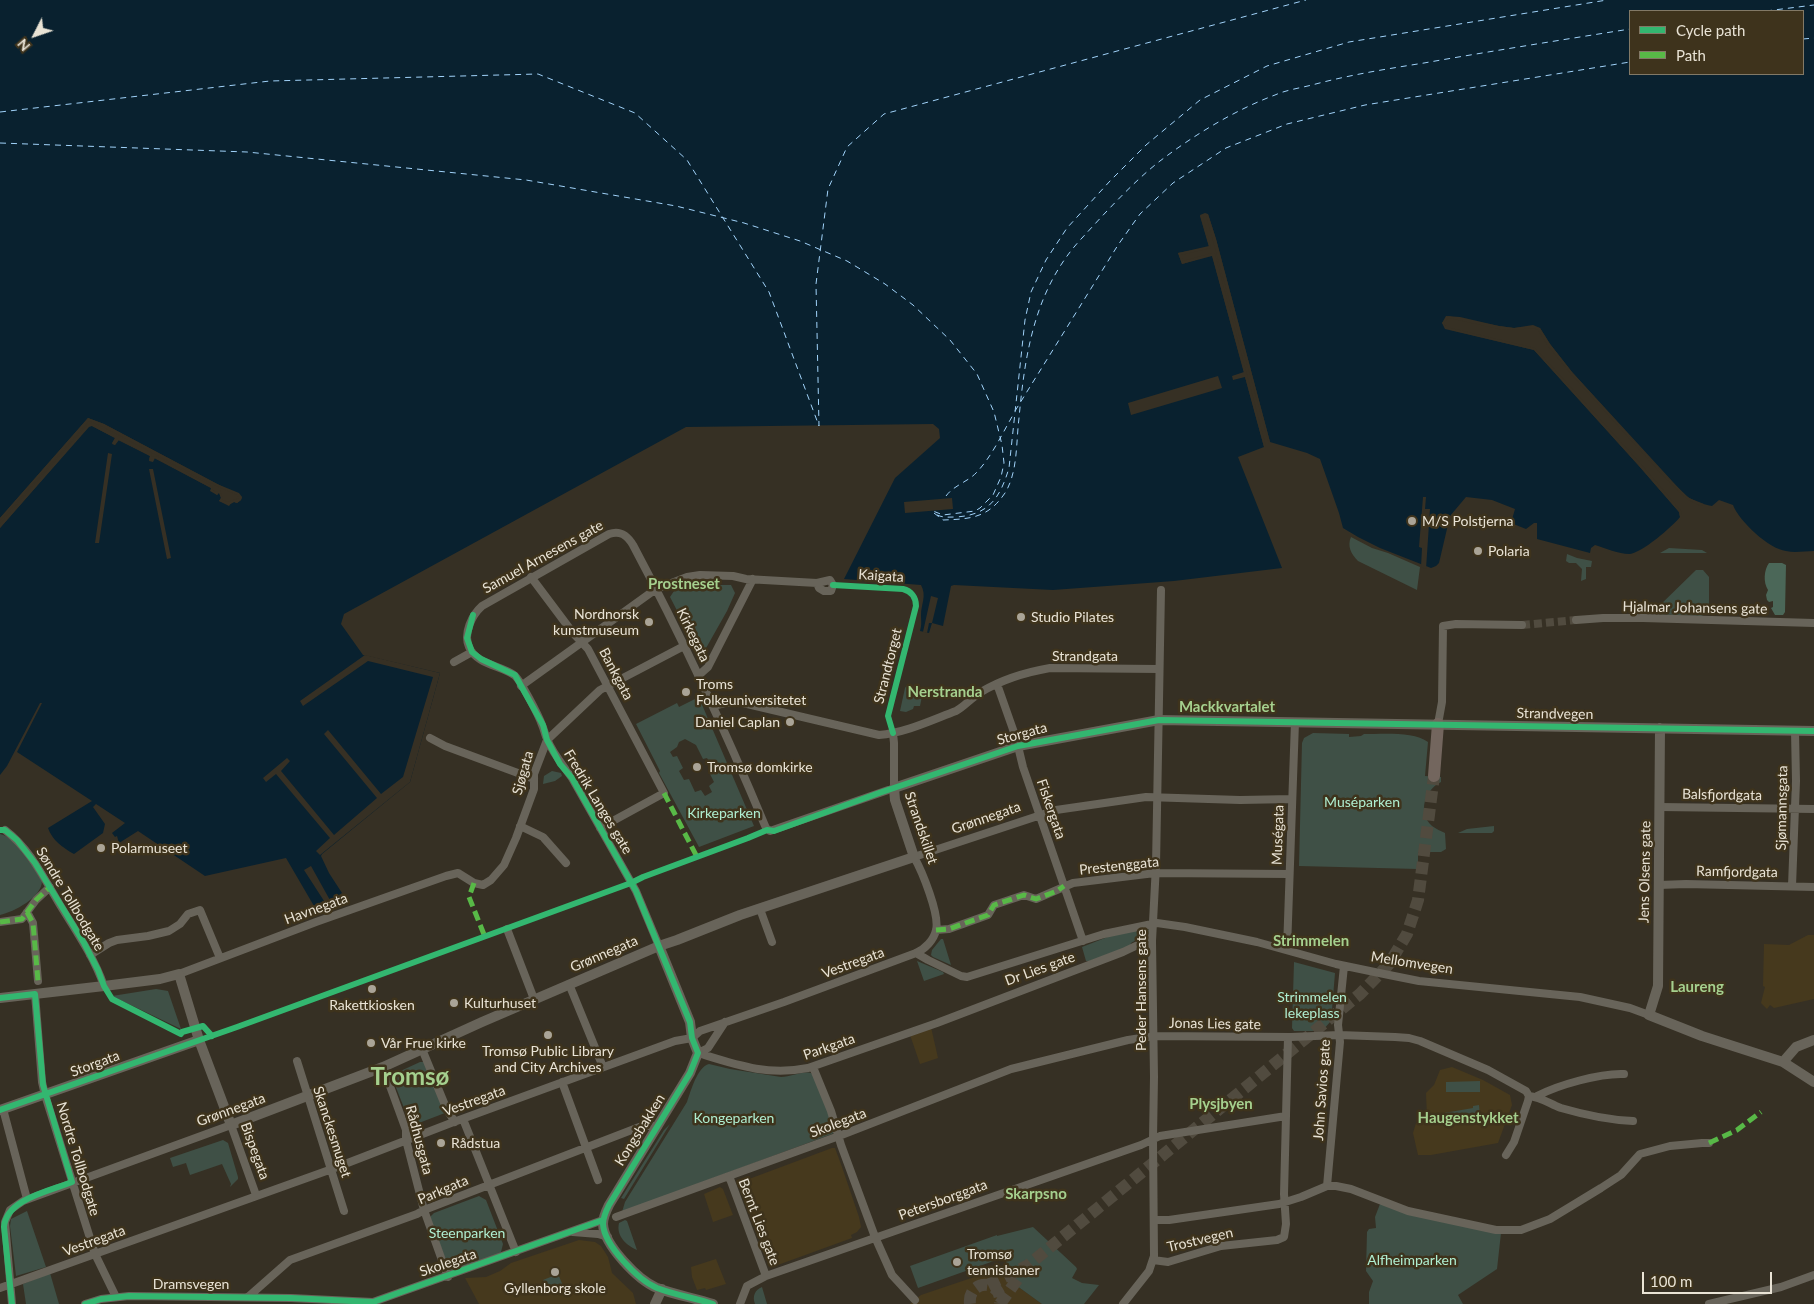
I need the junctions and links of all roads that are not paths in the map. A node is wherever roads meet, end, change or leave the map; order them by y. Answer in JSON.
{"nodes":[{"id":1,"x":628,"y":537,"type":"joint"},
{"id":2,"x":531,"y":577,"type":"junction"},
{"id":3,"x":753,"y":579,"type":"junction"},
{"id":4,"x":818,"y":584,"type":"dead end"},
{"id":5,"x":656,"y":589,"type":"junction"},
{"id":6,"x":1161,"y":590,"type":"dead end"},
{"id":7,"x":1576,"y":620,"type":"tunnel mouth"},
{"id":8,"x":1814,"y":623,"type":"edge"},
{"id":9,"x":1522,"y":625,"type":"tunnel mouth"},
{"id":10,"x":583,"y":642,"type":"junction"},
{"id":11,"x":684,"y":646,"type":"junction"},
{"id":12,"x":472,"y":652,"type":"junction"},
{"id":13,"x":454,"y":662,"type":"dead end"},
{"id":14,"x":1159,"y":669,"type":"junction"},
{"id":15,"x":699,"y":676,"type":"junction"},
{"id":16,"x":997,"y":684,"type":"junction"},
{"id":17,"x":608,"y":685,"type":"junction"},
{"id":18,"x":521,"y":686,"type":"junction"},
{"id":19,"x":713,"y":706,"type":"junction"},
{"id":20,"x":1159,"y":720,"type":"junction"},
{"id":21,"x":1295,"y":722,"type":"junction"},
{"id":22,"x":1438,"y":724,"type":"junction"},
{"id":23,"x":1660,"y":728,"type":"junction"},
{"id":24,"x":1796,"y":731,"type":"junction"},
{"id":25,"x":1814,"y":731,"type":"edge"},
{"id":26,"x":893,"y":733,"type":"junction"},
{"id":27,"x":430,"y":738,"type":"dead end"},
{"id":28,"x":547,"y":740,"type":"junction"},
{"id":29,"x":1018,"y":746,"type":"junction"},
{"id":30,"x":1434,"y":776,"type":"tunnel mouth"},
{"id":31,"x":534,"y":779,"type":"junction"},
{"id":32,"x":894,"y":788,"type":"junction"},
{"id":33,"x":1156,"y":798,"type":"junction"},
{"id":34,"x":1292,"y":799,"type":"junction"},
{"id":35,"x":1660,"y":807,"type":"junction"},
{"id":36,"x":1795,"y":809,"type":"junction"},
{"id":37,"x":1814,"y":809,"type":"edge"},
{"id":38,"x":1040,"y":814,"type":"junction"},
{"id":39,"x":520,"y":826,"type":"junction"},
{"id":40,"x":600,"y":828,"type":"junction"},
{"id":41,"x":5,"y":830,"type":"dead end"},
{"id":42,"x":767,"y":830,"type":"joint"},
{"id":43,"x":914,"y":857,"type":"junction"},
{"id":44,"x":566,"y":863,"type":"dead end"},
{"id":45,"x":1155,"y":873,"type":"junction"},
{"id":46,"x":1289,"y":874,"type":"junction"},
{"id":47,"x":463,"y":875,"type":"joint"},
{"id":48,"x":1659,"y":885,"type":"junction"},
{"id":49,"x":1064,"y":886,"type":"junction"},
{"id":50,"x":1792,"y":886,"type":"junction"},
{"id":51,"x":1814,"y":886,"type":"edge"},
{"id":52,"x":50,"y":887,"type":"junction"},
{"id":53,"x":760,"y":909,"type":"junction"},
{"id":54,"x":27,"y":912,"type":"junction"},
{"id":55,"x":0,"y":922,"type":"edge"},
{"id":56,"x":1154,"y":923,"type":"junction"},
{"id":57,"x":507,"y":929,"type":"dead end"},
{"id":58,"x":936,"y":930,"type":"junction"},
{"id":59,"x":1152,"y":941,"type":"junction"},
{"id":60,"x":772,"y":942,"type":"dead end"},
{"id":61,"x":1083,"y":942,"type":"junction"},
{"id":62,"x":659,"y":946,"type":"junction"},
{"id":63,"x":1287,"y":949,"type":"junction"},
{"id":64,"x":916,"y":953,"type":"junction"},
{"id":65,"x":90,"y":955,"type":"junction"},
{"id":66,"x":220,"y":958,"type":"junction"},
{"id":67,"x":1344,"y":966,"type":"junction"},
{"id":68,"x":179,"y":974,"type":"junction"},
{"id":69,"x":38,"y":981,"type":"dead end"},
{"id":70,"x":569,"y":984,"type":"junction"},
{"id":71,"x":104,"y":986,"type":"junction"},
{"id":72,"x":35,"y":994,"type":"junction"},
{"id":73,"x":0,"y":998,"type":"edge"},
{"id":74,"x":534,"y":999,"type":"junction"},
{"id":75,"x":1649,"y":1015,"type":"junction"},
{"id":76,"x":725,"y":1022,"type":"junction"},
{"id":77,"x":937,"y":1023,"type":"joint"},
{"id":78,"x":1339,"y":1035,"type":"junction"},
{"id":79,"x":1154,"y":1036,"type":"junction"},
{"id":80,"x":1288,"y":1037,"type":"junction"},
{"id":81,"x":692,"y":1038,"type":"junction"},
{"id":82,"x":199,"y":1040,"type":"junction"},
{"id":83,"x":1814,"y":1040,"type":"edge"},
{"id":84,"x":422,"y":1049,"type":"junction"},
{"id":85,"x":698,"y":1053,"type":"junction"},
{"id":86,"x":297,"y":1062,"type":"dead end"},
{"id":87,"x":1783,"y":1062,"type":"junction"},
{"id":88,"x":813,"y":1066,"type":"junction"},
{"id":89,"x":383,"y":1067,"type":"junction"},
{"id":90,"x":603,"y":1067,"type":"junction"},
{"id":91,"x":1011,"y":1069,"type":"joint"},
{"id":92,"x":1624,"y":1074,"type":"dead end"},
{"id":93,"x":562,"y":1082,"type":"junction"},
{"id":94,"x":1814,"y":1082,"type":"edge"},
{"id":95,"x":45,"y":1095,"type":"junction"},
{"id":96,"x":1533,"y":1096,"type":"junction"},
{"id":97,"x":307,"y":1097,"type":"junction"},
{"id":98,"x":1,"y":1110,"type":"edge"},
{"id":99,"x":1286,"y":1116,"type":"junction"},
{"id":100,"x":459,"y":1120,"type":"junction"},
{"id":101,"x":1633,"y":1121,"type":"dead end"},
{"id":102,"x":231,"y":1125,"type":"junction"},
{"id":103,"x":658,"y":1126,"type":"junction"},
{"id":104,"x":838,"y":1136,"type":"junction"},
{"id":105,"x":1153,"y":1139,"type":"junction"},
{"id":106,"x":406,"y":1140,"type":"junction"},
{"id":107,"x":1709,"y":1144,"type":"dead end"},
{"id":108,"x":585,"y":1147,"type":"junction"},
{"id":109,"x":1506,"y":1156,"type":"dead end"},
{"id":110,"x":332,"y":1169,"type":"junction"},
{"id":111,"x":729,"y":1176,"type":"junction"},
{"id":112,"x":598,"y":1180,"type":"dead end"},
{"id":113,"x":72,"y":1182,"type":"junction"},
{"id":114,"x":489,"y":1184,"type":"junction"},
{"id":115,"x":1327,"y":1186,"type":"junction"},
{"id":116,"x":256,"y":1195,"type":"junction"},
{"id":117,"x":28,"y":1199,"type":"junction"},
{"id":118,"x":1286,"y":1202,"type":"junction"},
{"id":119,"x":424,"y":1210,"type":"junction"},
{"id":120,"x":344,"y":1211,"type":"dead end"},
{"id":121,"x":4,"y":1213,"type":"edge"},
{"id":122,"x":616,"y":1217,"type":"dead end"},
{"id":123,"x":603,"y":1220,"type":"junction"},
{"id":124,"x":1154,"y":1220,"type":"junction"},
{"id":125,"x":573,"y":1232,"type":"junction"},
{"id":126,"x":875,"y":1237,"type":"junction"},
{"id":127,"x":608,"y":1238,"type":"junction"},
{"id":128,"x":516,"y":1252,"type":"junction"},
{"id":129,"x":95,"y":1254,"type":"junction"},
{"id":130,"x":1153,"y":1260,"type":"junction"},
{"id":131,"x":448,"y":1276,"type":"junction"},
{"id":132,"x":766,"y":1276,"type":"junction"},
{"id":133,"x":1814,"y":1276,"type":"edge"},
{"id":134,"x":10,"y":1285,"type":"junction"},
{"id":135,"x":0,"y":1288,"type":"edge"},
{"id":136,"x":662,"y":1289,"type":"junction"},
{"id":137,"x":114,"y":1292,"type":"junction"},
{"id":138,"x":248,"y":1297,"type":"junction"},
{"id":139,"x":297,"y":1298,"type":"joint"},
{"id":140,"x":915,"y":1300,"type":"dead end"},
{"id":141,"x":12,"y":1304,"type":"edge"},
{"id":142,"x":85,"y":1304,"type":"edge"},
{"id":143,"x":655,"y":1304,"type":"edge"},
{"id":144,"x":714,"y":1304,"type":"edge"},
{"id":145,"x":740,"y":1304,"type":"edge"},
{"id":146,"x":1123,"y":1304,"type":"edge"},
{"id":147,"x":1710,"y":1304,"type":"edge"}],
"edges":[{"from":1,"to":2,"type":"street","name":"Samuel Arnesens gate"},
{"from":1,"to":5,"type":"street","name":"Kirkegata"},
{"from":2,"to":10,"type":"street","name":"Bankgata"},
{"from":2,"to":12,"type":"street","name":"Samuel Arnesens gate"},
{"from":3,"to":4,"type":"street"},
{"from":3,"to":5,"type":"street"},
{"from":3,"to":15,"type":"street"},
{"from":5,"to":10,"type":"street"},
{"from":5,"to":11,"type":"street","name":"Kirkegata"},
{"from":6,"to":14,"type":"street"},
{"from":7,"to":8,"type":"street","name":"Hjalmar Johansens gate"},
{"from":9,"to":22,"type":"street"},
{"from":10,"to":17,"type":"street","name":"Bankgata"},
{"from":10,"to":18,"type":"street"},
{"from":11,"to":15,"type":"street","name":"Kirkegata"},
{"from":11,"to":17,"type":"street","name":"Sjøgata"},
{"from":12,"to":13,"type":"street"},
{"from":12,"to":18,"type":"street","name":"Fredrik Langes gate"},
{"from":14,"to":16,"type":"street","name":"Strandgata"},
{"from":14,"to":20,"type":"street","name":"Peder Hansens gate"},
{"from":15,"to":19,"type":"street","name":"Kirkegata"},
{"from":16,"to":26,"type":"street","name":"Strandgata"},
{"from":16,"to":29,"type":"street","name":"Fiskergata"},
{"from":17,"to":28,"type":"street","name":"Sjøgata"},
{"from":17,"to":40,"type":"street","name":"Bankgata"},
{"from":18,"to":28,"type":"street","name":"Fredrik Langes gate"},
{"from":19,"to":26,"type":"street","name":"Strandgata"},
{"from":19,"to":42,"type":"street","name":"Kirkegata"},
{"from":20,"to":21,"type":"street","name":"Storgata"},
{"from":20,"to":29,"type":"street","name":"Storgata"},
{"from":20,"to":33,"type":"street","name":"Peder Hansens gate"},
{"from":21,"to":22,"type":"street","name":"Strandvegen"},
{"from":21,"to":34,"type":"street","name":"Muségata"},
{"from":22,"to":23,"type":"street","name":"Strandvegen"},
{"from":22,"to":30,"type":"main road"},
{"from":23,"to":24,"type":"street","name":"Strandvegen"},
{"from":23,"to":35,"type":"street","name":"Jens Olsens gate"},
{"from":24,"to":25,"type":"street","name":"Strandvegen"},
{"from":24,"to":36,"type":"street","name":"Sjømannsgata"},
{"from":26,"to":32,"type":"street","name":"Strandskillet"},
{"from":27,"to":31,"type":"street"},
{"from":28,"to":31,"type":"street","name":"Sjøgata"},
{"from":28,"to":40,"type":"street","name":"Fredrik Langes gate"},
{"from":29,"to":32,"type":"street","name":"Storgata"},
{"from":29,"to":38,"type":"street","name":"Fiskergata"},
{"from":31,"to":39,"type":"street","name":"Sjøgata"},
{"from":32,"to":42,"type":"street","name":"Storgata"},
{"from":32,"to":43,"type":"street","name":"Strandskillet"},
{"from":33,"to":34,"type":"street","name":"Grønnegata"},
{"from":33,"to":38,"type":"street","name":"Grønnegata"},
{"from":33,"to":45,"type":"street","name":"Peder Hansens gate"},
{"from":34,"to":46,"type":"street","name":"Muségata"},
{"from":35,"to":36,"type":"street","name":"Balsfjordgata"},
{"from":35,"to":48,"type":"street","name":"Jens Olsens gate"},
{"from":36,"to":37,"type":"street","name":"Balsfjordgata"},
{"from":36,"to":50,"type":"street","name":"Sjømannsgata"},
{"from":38,"to":43,"type":"street","name":"Grønnegata"},
{"from":38,"to":49,"type":"street","name":"Fiskergata"},
{"from":39,"to":44,"type":"street"},
{"from":39,"to":47,"type":"street","name":"Sjøgata"},
{"from":40,"to":62,"type":"street","name":"Fredrik Langes gate"},
{"from":41,"to":52,"type":"street","name":"Søndre Tollbodgate"},
{"from":43,"to":53,"type":"street","name":"Grønnegata"},
{"from":43,"to":58,"type":"street","name":"Strandskillet"},
{"from":45,"to":46,"type":"street","name":"Prestenggata"},
{"from":45,"to":49,"type":"street","name":"Prestenggata"},
{"from":45,"to":56,"type":"street","name":"Peder Hansens gate"},
{"from":46,"to":63,"type":"street","name":"Muségata"},
{"from":47,"to":66,"type":"street","name":"Havnegata"},
{"from":48,"to":50,"type":"street","name":"Ramfjordgata"},
{"from":48,"to":75,"type":"street","name":"Jens Olsens gate"},
{"from":49,"to":58,"type":"street","name":"Prestenggata"},
{"from":49,"to":61,"type":"street","name":"Fiskergata"},
{"from":50,"to":51,"type":"street","name":"Ramfjordgata"},
{"from":52,"to":54,"type":"street"},
{"from":52,"to":65,"type":"street","name":"Søndre Tollbodgate"},
{"from":53,"to":60,"type":"street"},
{"from":53,"to":62,"type":"street","name":"Grønnegata"},
{"from":54,"to":55,"type":"street"},
{"from":54,"to":69,"type":"street"},
{"from":56,"to":59,"type":"street","name":"Peder Hansens gate"},
{"from":56,"to":61,"type":"street","name":"Mellomvegen"},
{"from":56,"to":63,"type":"street","name":"Mellomvegen"},
{"from":57,"to":74,"type":"street"},
{"from":58,"to":64,"type":"street","name":"Vestregata"},
{"from":59,"to":77,"type":"street","name":"Dr Lies gate"},
{"from":59,"to":79,"type":"street","name":"Peder Hansens gate"},
{"from":61,"to":64,"type":"street","name":"Mellomvegen"},
{"from":62,"to":70,"type":"street","name":"Grønnegata"},
{"from":62,"to":81,"type":"street","name":"Fredrik Langes gate"},
{"from":63,"to":67,"type":"street","name":"Mellomvegen"},
{"from":64,"to":76,"type":"street","name":"Vestregata"},
{"from":65,"to":66,"type":"street","name":"Søndre Tollbodgate"},
{"from":65,"to":71,"type":"street","name":"Søndre Tollbodgate"},
{"from":66,"to":68,"type":"street","name":"Havnegata"},
{"from":67,"to":75,"type":"street","name":"Mellomvegen"},
{"from":67,"to":78,"type":"street","name":"John Savios gate"},
{"from":68,"to":71,"type":"street"},
{"from":68,"to":82,"type":"street","name":"Bispegata"},
{"from":70,"to":74,"type":"street","name":"Grønnegata"},
{"from":70,"to":90,"type":"street"},
{"from":71,"to":72,"type":"street"},
{"from":72,"to":73,"type":"street"},
{"from":72,"to":95,"type":"street","name":"Nordre Tollbodgate"},
{"from":74,"to":84,"type":"street","name":"Grønnegata"},
{"from":75,"to":87,"type":"street","name":"Mellomvegen"},
{"from":76,"to":81,"type":"street","name":"Vestregata"},
{"from":76,"to":85,"type":"street","name":"Kongsbakken"},
{"from":77,"to":88,"type":"street","name":"Parkgata"},
{"from":78,"to":80,"type":"street","name":"Jonas Lies gate"},
{"from":78,"to":96,"type":"street","name":"Jonas Lies gate"},
{"from":78,"to":115,"type":"street","name":"John Savios gate"},
{"from":79,"to":80,"type":"street","name":"Jonas Lies gate"},
{"from":79,"to":91,"type":"street","name":"Jonas Lies gate"},
{"from":79,"to":105,"type":"street","name":"Peder Hansens gate"},
{"from":80,"to":99,"type":"street"},
{"from":81,"to":85,"type":"street","name":"Fredrik Langes gate"},
{"from":81,"to":90,"type":"street","name":"Vestregata"},
{"from":82,"to":95,"type":"street","name":"Storgata"},
{"from":82,"to":102,"type":"street","name":"Bispegata"},
{"from":83,"to":87,"type":"street"},
{"from":84,"to":89,"type":"street","name":"Grønnegata"},
{"from":84,"to":100,"type":"street"},
{"from":85,"to":88,"type":"street","name":"Parkgata"},
{"from":85,"to":103,"type":"street","name":"Kongsbakken"},
{"from":86,"to":97,"type":"street","name":"Skanckesmuget"},
{"from":87,"to":94,"type":"street","name":"Mellomvegen"},
{"from":88,"to":104,"type":"street"},
{"from":89,"to":97,"type":"street","name":"Grønnegata"},
{"from":89,"to":106,"type":"street","name":"Rådhusgata"},
{"from":90,"to":93,"type":"street","name":"Vestregata"},
{"from":91,"to":104,"type":"street","name":"Skolegata"},
{"from":92,"to":96,"type":"street"},
{"from":93,"to":100,"type":"street","name":"Vestregata"},
{"from":93,"to":108,"type":"street"},
{"from":95,"to":98,"type":"street","name":"Storgata"},
{"from":95,"to":113,"type":"street","name":"Nordre Tollbodgate"},
{"from":96,"to":101,"type":"street","name":"Jonas Lies gate"},
{"from":96,"to":109,"type":"street"},
{"from":97,"to":102,"type":"street","name":"Grønnegata"},
{"from":97,"to":110,"type":"street","name":"Skanckesmuget"},
{"from":98,"to":117,"type":"street"},
{"from":99,"to":105,"type":"street","name":"Petersborggata"},
{"from":99,"to":118,"type":"street"},
{"from":100,"to":106,"type":"street","name":"Vestregata"},
{"from":100,"to":114,"type":"street"},
{"from":102,"to":113,"type":"street","name":"Grønnegata"},
{"from":102,"to":116,"type":"street","name":"Bispegata"},
{"from":103,"to":108,"type":"street","name":"Parkgata"},
{"from":103,"to":123,"type":"street","name":"Kongsbakken"},
{"from":104,"to":111,"type":"street","name":"Skolegata"},
{"from":104,"to":126,"type":"street"},
{"from":105,"to":124,"type":"street","name":"Peder Hansens gate"},
{"from":105,"to":126,"type":"street","name":"Petersborggata"},
{"from":106,"to":110,"type":"street","name":"Vestregata"},
{"from":106,"to":119,"type":"street","name":"Rådhusgata"},
{"from":107,"to":115,"type":"street"},
{"from":108,"to":112,"type":"street"},
{"from":108,"to":114,"type":"street","name":"Parkgata"},
{"from":110,"to":116,"type":"street","name":"Vestregata"},
{"from":110,"to":120,"type":"street","name":"Skanckesmuget"},
{"from":111,"to":122,"type":"street","name":"Skolegata"},
{"from":111,"to":132,"type":"street","name":"Bernt Lies gate"},
{"from":113,"to":117,"type":"street","name":"Grønnegata"},
{"from":113,"to":129,"type":"street","name":"Nordre Tollbodgate"},
{"from":114,"to":119,"type":"street","name":"Parkgata"},
{"from":114,"to":128,"type":"street"},
{"from":115,"to":118,"type":"street"},
{"from":116,"to":129,"type":"street","name":"Vestregata"},
{"from":117,"to":121,"type":"street","name":"Grønnegata"},
{"from":118,"to":124,"type":"street"},
{"from":118,"to":130,"type":"street","name":"Trostvegen"},
{"from":119,"to":131,"type":"street","name":"Rådhusgata"},
{"from":119,"to":138,"type":"street","name":"Parkgata"},
{"from":121,"to":134,"type":"street"},
{"from":123,"to":125,"type":"street","name":"Skolegata"},
{"from":123,"to":127,"type":"street"},
{"from":124,"to":130,"type":"street","name":"Peder Hansens gate"},
{"from":125,"to":127,"type":"street","name":"Skolegata"},
{"from":125,"to":128,"type":"street","name":"Skolegata"},
{"from":126,"to":132,"type":"street","name":"Petersborggata"},
{"from":126,"to":140,"type":"street"},
{"from":127,"to":136,"type":"street"},
{"from":128,"to":131,"type":"street","name":"Skolegata"},
{"from":129,"to":134,"type":"street","name":"Vestregata"},
{"from":129,"to":137,"type":"street","name":"Nordre Tollbodgate"},
{"from":130,"to":146,"type":"street"},
{"from":131,"to":139,"type":"street","name":"Skolegata"},
{"from":132,"to":145,"type":"street","name":"Petersborggata"},
{"from":133,"to":147,"type":"street"},
{"from":134,"to":135,"type":"street","name":"Vestregata"},
{"from":134,"to":141,"type":"street"},
{"from":136,"to":143,"type":"street"},
{"from":136,"to":144,"type":"street"},
{"from":137,"to":138,"type":"street","name":"Dramsvegen"},
{"from":137,"to":142,"type":"street","name":"Dramsvegen"},
{"from":138,"to":139,"type":"street","name":"Dramsvegen"}]}
